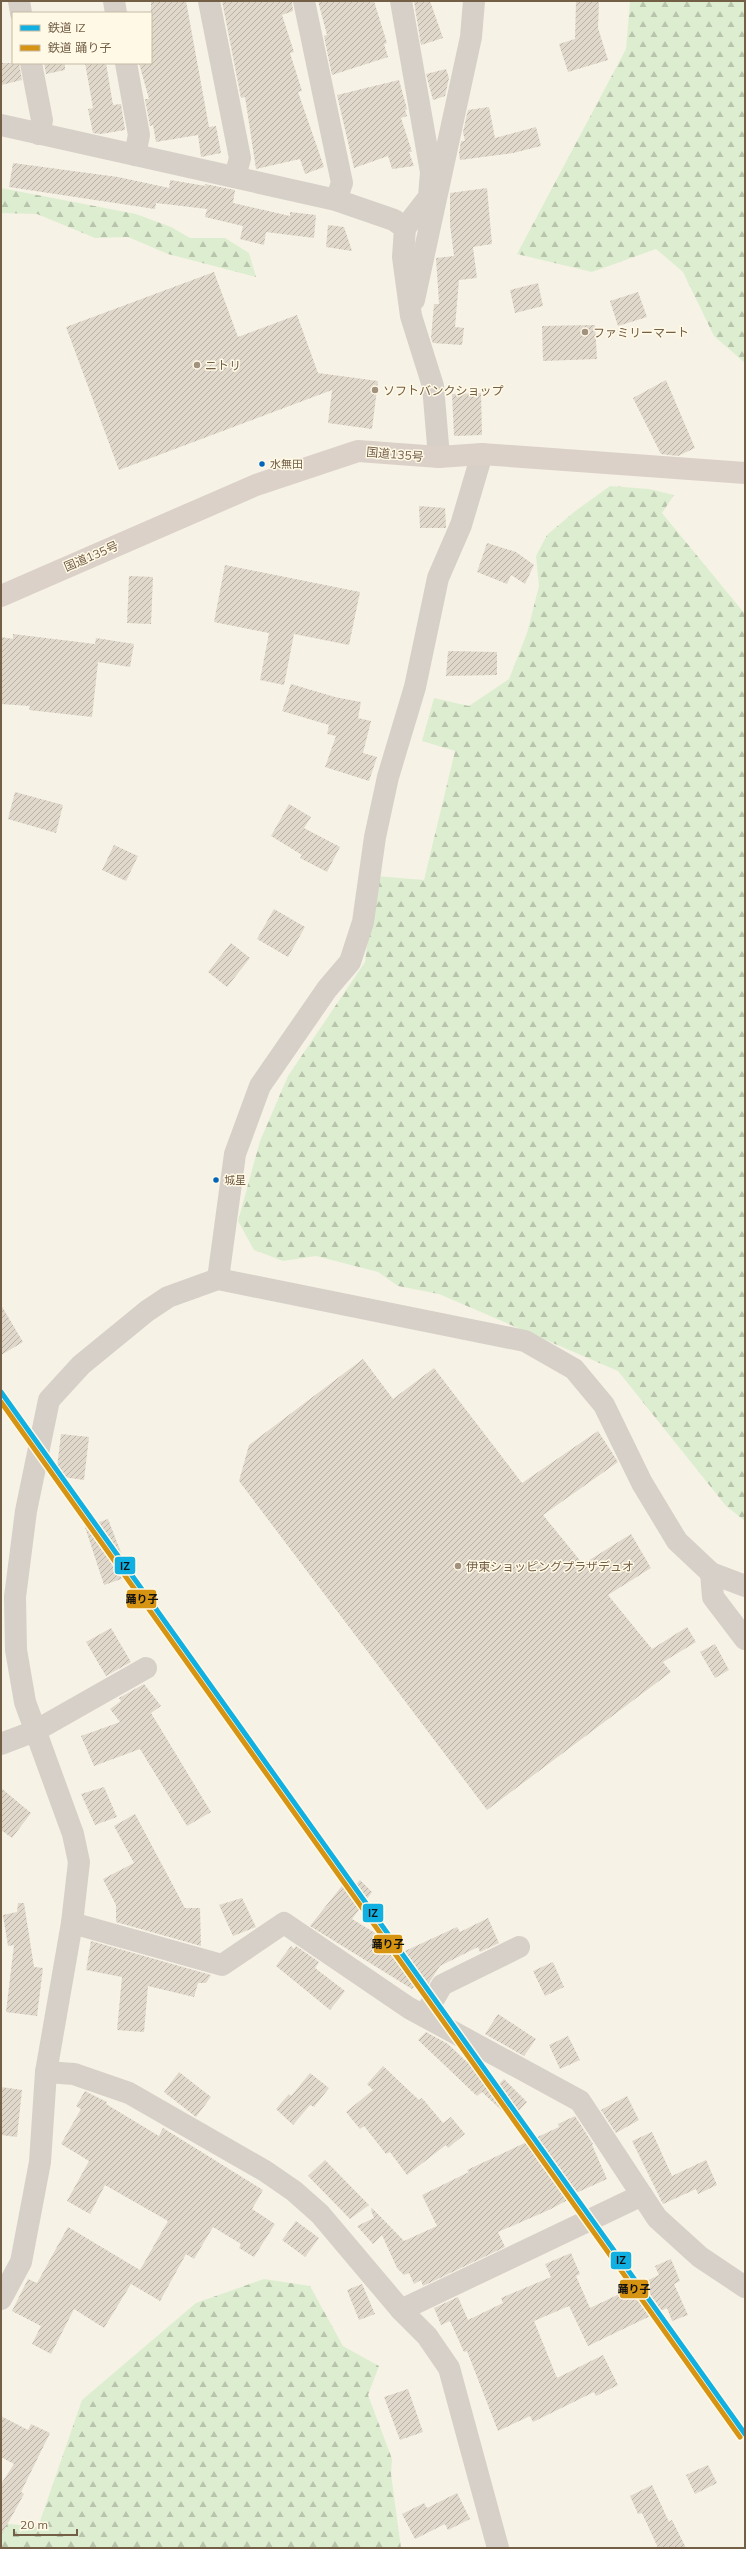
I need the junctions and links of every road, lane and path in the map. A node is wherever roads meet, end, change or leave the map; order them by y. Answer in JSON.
{"nodes":[{"id":1,"x":19,"y":1,"type":"edge"},
{"id":2,"x":114,"y":1,"type":"edge"},
{"id":3,"x":209,"y":1,"type":"edge"},
{"id":4,"x":304,"y":1,"type":"edge"},
{"id":5,"x":401,"y":1,"type":"edge"},
{"id":6,"x":474,"y":1,"type":"edge"},
{"id":7,"x":21,"y":12,"type":"edge"},
{"id":8,"x":116,"y":12,"type":"edge"},
{"id":9,"x":31,"y":64,"type":"edge"},
{"id":10,"x":126,"y":64,"type":"edge"},
{"id":11,"x":1,"y":125,"type":"edge"},
{"id":12,"x":39,"y":134,"type":"junction"},
{"id":13,"x":135,"y":155,"type":"junction"},
{"id":14,"x":235,"y":178,"type":"junction"},
{"id":15,"x":336,"y":200,"type":"junction"},
{"id":16,"x":405,"y":228,"type":"junction"},
{"id":17,"x":411,"y":316,"type":"junction"},
{"id":18,"x":482,"y":454,"type":"junction"},
{"id":19,"x":439,"y":458,"type":"junction"},
{"id":20,"x":745,"y":473,"type":"edge"},
{"id":21,"x":1,"y":596,"type":"edge"},
{"id":22,"x":218,"y":1279,"type":"junction"},
{"id":23,"x":711,"y":1573,"type":"junction"},
{"id":24,"x":745,"y":1586,"type":"edge"},
{"id":25,"x":745,"y":1639,"type":"edge"},
{"id":26,"x":146,"y":1668,"type":"dead end"},
{"id":27,"x":35,"y":1731,"type":"junction"},
{"id":28,"x":1,"y":1744,"type":"edge"},
{"id":29,"x":72,"y":1923,"type":"junction"},
{"id":30,"x":519,"y":1947,"type":"dead end"},
{"id":31,"x":424,"y":2016,"type":"junction"},
{"id":32,"x":46,"y":2072,"type":"junction"},
{"id":33,"x":642,"y":2195,"type":"junction"},
{"id":34,"x":745,"y":2287,"type":"edge"},
{"id":35,"x":1,"y":2299,"type":"edge"},
{"id":36,"x":401,"y":2310,"type":"junction"},
{"id":37,"x":498,"y":2548,"type":"edge"}],
"edges":[{"from":1,"to":7,"type":"street"},
{"from":2,"to":8,"type":"street"},
{"from":3,"to":14,"type":"street"},
{"from":4,"to":15,"type":"street"},
{"from":5,"to":16,"type":"street"},
{"from":6,"to":17,"type":"street"},
{"from":9,"to":12,"type":"street"},
{"from":10,"to":13,"type":"street"},
{"from":11,"to":12,"type":"street"},
{"from":12,"to":13,"type":"street"},
{"from":13,"to":14,"type":"street"},
{"from":14,"to":15,"type":"street"},
{"from":15,"to":16,"type":"street"},
{"from":16,"to":17,"type":"street"},
{"from":17,"to":19,"type":"street"},
{"from":18,"to":19,"type":"highway","name":"国道135号"},
{"from":18,"to":20,"type":"highway","name":"国道135号"},
{"from":18,"to":22,"type":"street"},
{"from":19,"to":21,"type":"highway","name":"国道135号"},
{"from":22,"to":23,"type":"street"},
{"from":22,"to":27,"type":"street"},
{"from":23,"to":24,"type":"street"},
{"from":23,"to":25,"type":"street"},
{"from":26,"to":27,"type":"street"},
{"from":27,"to":28,"type":"street"},
{"from":27,"to":29,"type":"street"},
{"from":29,"to":31,"type":"street"},
{"from":29,"to":32,"type":"street"},
{"from":30,"to":31,"type":"street"},
{"from":31,"to":33,"type":"street"},
{"from":32,"to":35,"type":"street"},
{"from":32,"to":36,"type":"street"},
{"from":33,"to":34,"type":"street"},
{"from":33,"to":36,"type":"street"},
{"from":36,"to":37,"type":"street"}]}
